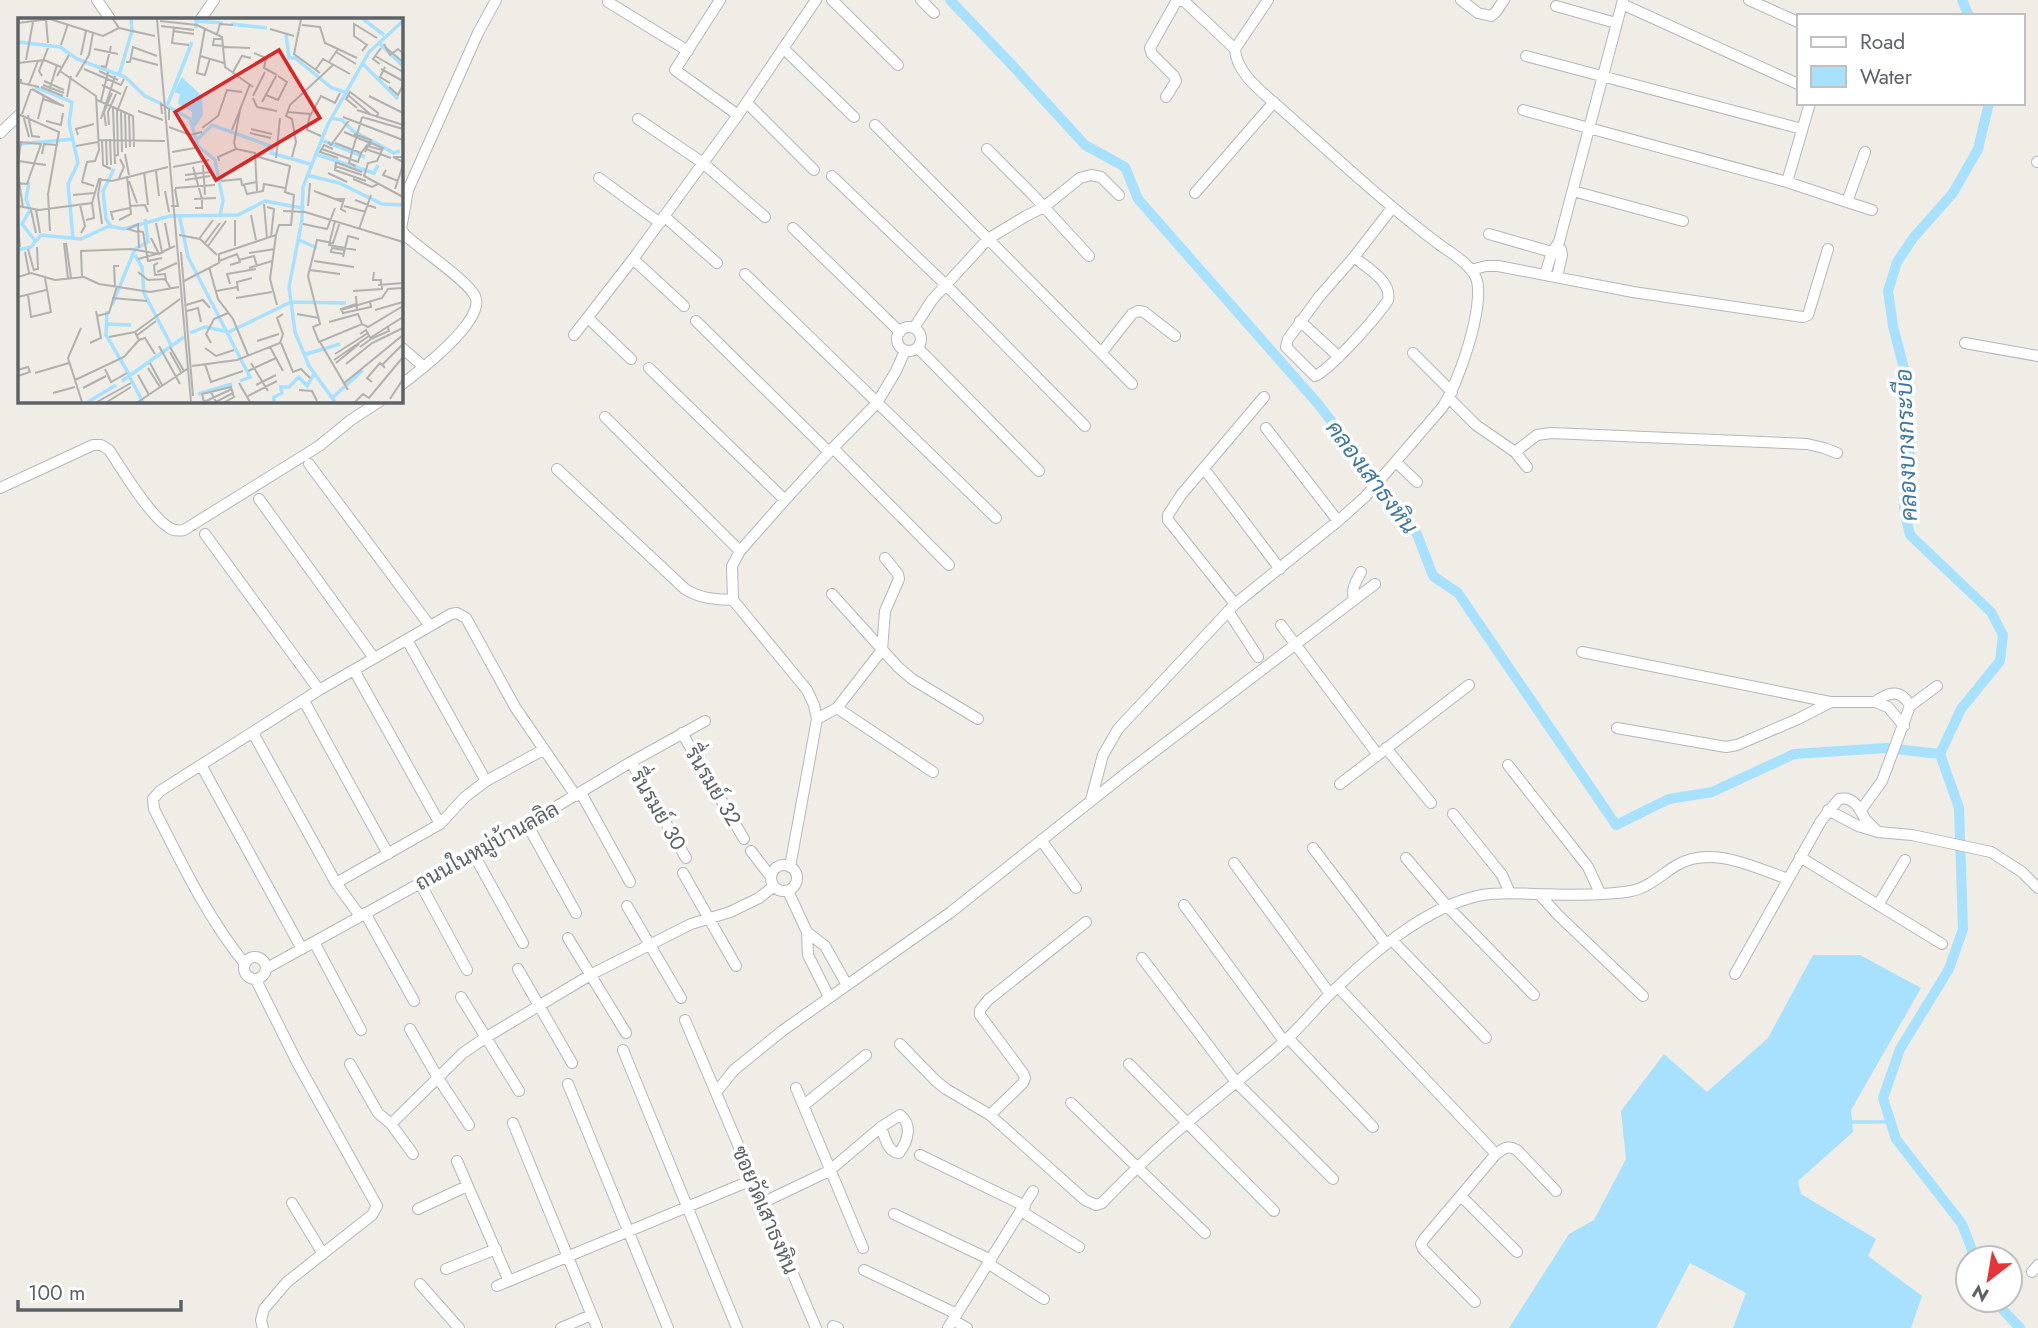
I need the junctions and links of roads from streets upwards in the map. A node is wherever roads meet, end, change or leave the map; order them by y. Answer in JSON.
{"nodes":[{"id":1,"x":97,"y":0,"type":"edge"},
{"id":2,"x":215,"y":0,"type":"edge"},
{"id":3,"x":496,"y":0,"type":"edge"},
{"id":4,"x":720,"y":0,"type":"edge"},
{"id":5,"x":816,"y":0,"type":"edge"},
{"id":6,"x":832,"y":0,"type":"edge"},
{"id":7,"x":921,"y":0,"type":"edge"},
{"id":8,"x":1182,"y":0,"type":"edge"},
{"id":9,"x":1461,"y":0,"type":"edge"},
{"id":10,"x":1504,"y":0,"type":"edge"},
{"id":11,"x":1749,"y":0,"type":"edge"},
{"id":12,"x":1266,"y":1,"type":"edge"},
{"id":13,"x":1623,"y":1,"type":"edge"},
{"id":14,"x":608,"y":2,"type":"edge"},
{"id":15,"x":1556,"y":6,"type":"dead end"},
{"id":16,"x":934,"y":13,"type":"dead end"},
{"id":17,"x":109,"y":18,"type":"edge"},
{"id":18,"x":202,"y":18,"type":"edge"},
{"id":19,"x":1797,"y":22,"type":"edge"},
{"id":20,"x":1616,"y":23,"type":"junction"},
{"id":21,"x":783,"y":48,"type":"junction"},
{"id":22,"x":1235,"y":49,"type":"junction"},
{"id":23,"x":688,"y":51,"type":"junction"},
{"id":24,"x":1526,"y":57,"type":"dead end"},
{"id":25,"x":898,"y":65,"type":"dead end"},
{"id":26,"x":1604,"y":76,"type":"junction"},
{"id":27,"x":1797,"y":84,"type":"edge"},
{"id":28,"x":1166,"y":97,"type":"dead end"},
{"id":29,"x":1274,"y":102,"type":"junction"},
{"id":30,"x":747,"y":103,"type":"junction"},
{"id":31,"x":1810,"y":105,"type":"edge"},
{"id":32,"x":1523,"y":110,"type":"dead end"},
{"id":33,"x":738,"y":115,"type":"junction"},
{"id":34,"x":18,"y":116,"type":"edge"},
{"id":35,"x":854,"y":117,"type":"dead end"},
{"id":36,"x":638,"y":120,"type":"dead end"},
{"id":37,"x":875,"y":125,"type":"dead end"},
{"id":38,"x":1590,"y":129,"type":"junction"},
{"id":39,"x":1802,"y":129,"type":"junction"},
{"id":40,"x":0,"y":133,"type":"edge"},
{"id":41,"x":987,"y":149,"type":"dead end"},
{"id":42,"x":1865,"y":152,"type":"dead end"},
{"id":43,"x":704,"y":163,"type":"junction"},
{"id":44,"x":814,"y":170,"type":"dead end"},
{"id":45,"x":832,"y":176,"type":"dead end"},
{"id":46,"x":599,"y":178,"type":"dead end"},
{"id":47,"x":1787,"y":182,"type":"junction"},
{"id":48,"x":1573,"y":191,"type":"junction"},
{"id":49,"x":1195,"y":193,"type":"dead end"},
{"id":50,"x":1119,"y":195,"type":"dead end"},
{"id":51,"x":1847,"y":202,"type":"junction"},
{"id":52,"x":1044,"y":207,"type":"junction"},
{"id":53,"x":1392,"y":208,"type":"junction"},
{"id":54,"x":1872,"y":210,"type":"dead end"},
{"id":55,"x":765,"y":217,"type":"dead end"},
{"id":56,"x":662,"y":219,"type":"junction"},
{"id":57,"x":402,"y":220,"type":"edge"},
{"id":58,"x":1683,"y":221,"type":"dead end"},
{"id":59,"x":793,"y":228,"type":"dead end"},
{"id":60,"x":402,"y":230,"type":"edge"},
{"id":61,"x":1489,"y":234,"type":"dead end"},
{"id":62,"x":988,"y":239,"type":"junction"},
{"id":63,"x":1828,"y":249,"type":"dead end"},
{"id":64,"x":1557,"y":253,"type":"junction"},
{"id":65,"x":1089,"y":256,"type":"dead end"},
{"id":66,"x":1354,"y":257,"type":"junction"},
{"id":67,"x":633,"y":259,"type":"junction"},
{"id":68,"x":717,"y":263,"type":"dead end"},
{"id":69,"x":1471,"y":270,"type":"junction"},
{"id":70,"x":745,"y":274,"type":"dead end"},
{"id":71,"x":1545,"y":275,"type":"junction"},
{"id":72,"x":1557,"y":277,"type":"junction"},
{"id":73,"x":945,"y":284,"type":"junction"},
{"id":74,"x":684,"y":306,"type":"dead end"},
{"id":75,"x":588,"y":318,"type":"junction"},
{"id":76,"x":696,"y":321,"type":"dead end"},
{"id":77,"x":1300,"y":321,"type":"junction"},
{"id":78,"x":914,"y":328,"type":"junction"},
{"id":79,"x":900,"y":332,"type":"junction"},
{"id":80,"x":574,"y":335,"type":"dead end"},
{"id":81,"x":1175,"y":336,"type":"dead end"},
{"id":82,"x":1965,"y":343,"type":"dead end"},
{"id":83,"x":402,"y":348,"type":"edge"},
{"id":84,"x":918,"y":348,"type":"junction"},
{"id":85,"x":905,"y":351,"type":"junction"},
{"id":86,"x":1102,"y":352,"type":"junction"},
{"id":87,"x":1413,"y":354,"type":"dead end"},
{"id":88,"x":2038,"y":356,"type":"edge"},
{"id":89,"x":1339,"y":357,"type":"junction"},
{"id":90,"x":631,"y":359,"type":"dead end"},
{"id":91,"x":424,"y":368,"type":"junction"},
{"id":92,"x":649,"y":368,"type":"dead end"},
{"id":93,"x":402,"y":384,"type":"edge"},
{"id":94,"x":1132,"y":384,"type":"dead end"},
{"id":95,"x":1451,"y":395,"type":"junction"},
{"id":96,"x":1264,"y":397,"type":"dead end"},
{"id":97,"x":378,"y":402,"type":"edge"},
{"id":98,"x":877,"y":403,"type":"junction"},
{"id":99,"x":605,"y":416,"type":"dead end"},
{"id":100,"x":1085,"y":426,"type":"dead end"},
{"id":101,"x":1266,"y":428,"type":"dead end"},
{"id":102,"x":831,"y":450,"type":"junction"},
{"id":103,"x":1515,"y":452,"type":"junction"},
{"id":104,"x":1837,"y":453,"type":"dead end"},
{"id":105,"x":1396,"y":462,"type":"junction"},
{"id":106,"x":309,"y":464,"type":"dead end"},
{"id":107,"x":1527,"y":467,"type":"dead end"},
{"id":108,"x":557,"y":469,"type":"dead end"},
{"id":109,"x":1039,"y":471,"type":"dead end"},
{"id":110,"x":1208,"y":474,"type":"dead end"},
{"id":111,"x":1417,"y":482,"type":"dead end"},
{"id":112,"x":0,"y":488,"type":"edge"},
{"id":113,"x":258,"y":499,"type":"dead end"},
{"id":114,"x":785,"y":500,"type":"junction"},
{"id":115,"x":996,"y":518,"type":"dead end"},
{"id":116,"x":1338,"y":521,"type":"junction"},
{"id":117,"x":205,"y":534,"type":"dead end"},
{"id":118,"x":740,"y":551,"type":"junction"},
{"id":119,"x":885,"y":558,"type":"dead end"},
{"id":120,"x":949,"y":565,"type":"dead end"},
{"id":121,"x":1280,"y":569,"type":"junction"},
{"id":122,"x":1361,"y":572,"type":"dead end"},
{"id":123,"x":1375,"y":584,"type":"dead end"},
{"id":124,"x":832,"y":594,"type":"dead end"},
{"id":125,"x":733,"y":600,"type":"junction"},
{"id":126,"x":1354,"y":600,"type":"junction"},
{"id":127,"x":1231,"y":608,"type":"junction"},
{"id":128,"x":1281,"y":625,"type":"dead end"},
{"id":129,"x":429,"y":626,"type":"junction"},
{"id":130,"x":407,"y":640,"type":"junction"},
{"id":131,"x":1296,"y":644,"type":"junction"},
{"id":132,"x":882,"y":650,"type":"junction"},
{"id":133,"x":1582,"y":652,"type":"dead end"},
{"id":134,"x":1258,"y":657,"type":"dead end"},
{"id":135,"x":374,"y":658,"type":"junction"},
{"id":136,"x":354,"y":670,"type":"junction"},
{"id":137,"x":1469,"y":684,"type":"dead end"},
{"id":138,"x":1937,"y":686,"type":"dead end"},
{"id":139,"x":319,"y":690,"type":"junction"},
{"id":140,"x":304,"y":701,"type":"junction"},
{"id":141,"x":1831,"y":702,"type":"junction"},
{"id":142,"x":1875,"y":702,"type":"junction"},
{"id":143,"x":1910,"y":706,"type":"junction"},
{"id":144,"x":836,"y":708,"type":"junction"},
{"id":145,"x":817,"y":719,"type":"junction"},
{"id":146,"x":978,"y":719,"type":"dead end"},
{"id":147,"x":705,"y":721,"type":"dead end"},
{"id":148,"x":1904,"y":726,"type":"junction"},
{"id":149,"x":1616,"y":728,"type":"dead end"},
{"id":150,"x":253,"y":733,"type":"junction"},
{"id":151,"x":682,"y":733,"type":"junction"},
{"id":152,"x":544,"y":750,"type":"junction"},
{"id":153,"x":1382,"y":751,"type":"junction"},
{"id":154,"x":631,"y":762,"type":"junction"},
{"id":155,"x":201,"y":765,"type":"junction"},
{"id":156,"x":1508,"y":765,"type":"dead end"},
{"id":157,"x":933,"y":772,"type":"dead end"},
{"id":158,"x":486,"y":781,"type":"junction"},
{"id":159,"x":1340,"y":784,"type":"dead end"},
{"id":160,"x":579,"y":795,"type":"junction"},
{"id":161,"x":1091,"y":800,"type":"junction"},
{"id":162,"x":1431,"y":803,"type":"dead end"},
{"id":163,"x":1828,"y":810,"type":"junction"},
{"id":164,"x":1861,"y":810,"type":"junction"},
{"id":165,"x":1453,"y":814,"type":"dead end"},
{"id":166,"x":440,"y":824,"type":"junction"},
{"id":167,"x":527,"y":824,"type":"junction"},
{"id":168,"x":1878,"y":832,"type":"junction"},
{"id":169,"x":744,"y":839,"type":"dead end"},
{"id":170,"x":1041,"y":840,"type":"junction"},
{"id":171,"x":1313,"y":848,"type":"dead end"},
{"id":172,"x":751,"y":851,"type":"dead end"},
{"id":173,"x":473,"y":853,"type":"junction"},
{"id":174,"x":387,"y":854,"type":"junction"},
{"id":175,"x":1800,"y":857,"type":"junction"},
{"id":176,"x":686,"y":858,"type":"dead end"},
{"id":177,"x":1406,"y":858,"type":"dead end"},
{"id":178,"x":1905,"y":860,"type":"dead end"},
{"id":179,"x":1234,"y":863,"type":"dead end"},
{"id":180,"x":790,"y":867,"type":"junction"},
{"id":181,"x":683,"y":873,"type":"dead end"},
{"id":182,"x":1788,"y":878,"type":"junction"},
{"id":183,"x":630,"y":882,"type":"dead end"},
{"id":184,"x":773,"y":882,"type":"junction"},
{"id":185,"x":336,"y":883,"type":"junction"},
{"id":186,"x":420,"y":883,"type":"junction"},
{"id":187,"x":1076,"y":888,"type":"dead end"},
{"id":188,"x":2038,"y":888,"type":"edge"},
{"id":189,"x":788,"y":891,"type":"junction"},
{"id":190,"x":1510,"y":893,"type":"junction"},
{"id":191,"x":1600,"y":893,"type":"junction"},
{"id":192,"x":1539,"y":894,"type":"junction"},
{"id":193,"x":1184,"y":905,"type":"dead end"},
{"id":194,"x":1878,"y":905,"type":"junction"},
{"id":195,"x":627,"y":906,"type":"dead end"},
{"id":196,"x":1447,"y":906,"type":"junction"},
{"id":197,"x":576,"y":913,"type":"dead end"},
{"id":198,"x":362,"y":915,"type":"junction"},
{"id":199,"x":709,"y":919,"type":"junction"},
{"id":200,"x":1086,"y":922,"type":"dead end"},
{"id":201,"x":807,"y":932,"type":"junction"},
{"id":202,"x":568,"y":938,"type":"dead end"},
{"id":203,"x":314,"y":942,"type":"junction"},
{"id":204,"x":1389,"y":942,"type":"junction"},
{"id":205,"x":523,"y":943,"type":"dead end"},
{"id":206,"x":1942,"y":944,"type":"dead end"},
{"id":207,"x":649,"y":945,"type":"junction"},
{"id":208,"x":302,"y":948,"type":"junction"},
{"id":209,"x":1142,"y":958,"type":"dead end"},
{"id":210,"x":245,"y":964,"type":"junction"},
{"id":211,"x":736,"y":966,"type":"dead end"},
{"id":212,"x":267,"y":968,"type":"junction"},
{"id":213,"x":518,"y":969,"type":"dead end"},
{"id":214,"x":467,"y":970,"type":"dead end"},
{"id":215,"x":592,"y":974,"type":"junction"},
{"id":216,"x":1735,"y":974,"type":"dead end"},
{"id":217,"x":256,"y":980,"type":"junction"},
{"id":218,"x":847,"y":985,"type":"junction"},
{"id":219,"x":1334,"y":990,"type":"junction"},
{"id":220,"x":1534,"y":995,"type":"dead end"},
{"id":221,"x":1643,"y":996,"type":"dead end"},
{"id":222,"x":829,"y":997,"type":"junction"},
{"id":223,"x":461,"y":998,"type":"dead end"},
{"id":224,"x":681,"y":998,"type":"dead end"},
{"id":225,"x":414,"y":1001,"type":"dead end"},
{"id":226,"x":541,"y":1006,"type":"junction"},
{"id":227,"x":685,"y":1020,"type":"dead end"},
{"id":228,"x":410,"y":1029,"type":"dead end"},
{"id":229,"x":360,"y":1030,"type":"dead end"},
{"id":230,"x":626,"y":1033,"type":"dead end"},
{"id":231,"x":485,"y":1038,"type":"junction"},
{"id":232,"x":1486,"y":1038,"type":"dead end"},
{"id":233,"x":1286,"y":1040,"type":"junction"},
{"id":234,"x":900,"y":1044,"type":"dead end"},
{"id":235,"x":623,"y":1050,"type":"dead end"},
{"id":236,"x":866,"y":1055,"type":"dead end"},
{"id":237,"x":572,"y":1063,"type":"dead end"},
{"id":238,"x":350,"y":1064,"type":"dead end"},
{"id":239,"x":1129,"y":1064,"type":"dead end"},
{"id":240,"x":438,"y":1078,"type":"junction"},
{"id":241,"x":1236,"y":1082,"type":"junction"},
{"id":242,"x":568,"y":1084,"type":"dead end"},
{"id":243,"x":796,"y":1088,"type":"dead end"},
{"id":244,"x":519,"y":1091,"type":"dead end"},
{"id":245,"x":717,"y":1091,"type":"junction"},
{"id":246,"x":1071,"y":1103,"type":"dead end"},
{"id":247,"x":804,"y":1105,"type":"junction"},
{"id":248,"x":990,"y":1115,"type":"junction"},
{"id":249,"x":513,"y":1123,"type":"dead end"},
{"id":250,"x":1186,"y":1123,"type":"junction"},
{"id":251,"x":391,"y":1124,"type":"junction"},
{"id":252,"x":469,"y":1125,"type":"dead end"},
{"id":253,"x":881,"y":1127,"type":"dead end"},
{"id":254,"x":1373,"y":1127,"type":"dead end"},
{"id":255,"x":413,"y":1154,"type":"dead end"},
{"id":256,"x":1496,"y":1154,"type":"junction"},
{"id":257,"x":920,"y":1155,"type":"dead end"},
{"id":258,"x":457,"y":1161,"type":"dead end"},
{"id":259,"x":1138,"y":1166,"type":"junction"},
{"id":260,"x":829,"y":1171,"type":"junction"},
{"id":261,"x":1333,"y":1179,"type":"dead end"},
{"id":262,"x":752,"y":1180,"type":"junction"},
{"id":263,"x":467,"y":1186,"type":"junction"},
{"id":264,"x":1556,"y":1191,"type":"dead end"},
{"id":265,"x":1033,"y":1192,"type":"dead end"},
{"id":266,"x":1461,"y":1196,"type":"junction"},
{"id":267,"x":292,"y":1203,"type":"dead end"},
{"id":268,"x":762,"y":1203,"type":"junction"},
{"id":269,"x":688,"y":1206,"type":"junction"},
{"id":270,"x":418,"y":1209,"type":"dead end"},
{"id":271,"x":1023,"y":1209,"type":"junction"},
{"id":272,"x":1274,"y":1211,"type":"dead end"},
{"id":273,"x":894,"y":1214,"type":"dead end"},
{"id":274,"x":628,"y":1231,"type":"junction"},
{"id":275,"x":1205,"y":1233,"type":"dead end"},
{"id":276,"x":1079,"y":1247,"type":"dead end"},
{"id":277,"x":863,"y":1248,"type":"dead end"},
{"id":278,"x":496,"y":1249,"type":"junction"},
{"id":279,"x":1517,"y":1252,"type":"dead end"},
{"id":280,"x":323,"y":1254,"type":"junction"},
{"id":281,"x":567,"y":1257,"type":"junction"},
{"id":282,"x":990,"y":1262,"type":"junction"},
{"id":283,"x":446,"y":1269,"type":"dead end"},
{"id":284,"x":864,"y":1270,"type":"dead end"},
{"id":285,"x":509,"y":1281,"type":"junction"},
{"id":286,"x":420,"y":1284,"type":"dead end"},
{"id":287,"x":498,"y":1286,"type":"dead end"},
{"id":288,"x":1044,"y":1299,"type":"dead end"},
{"id":289,"x":1475,"y":1303,"type":"dead end"},
{"id":290,"x":591,"y":1315,"type":"junction"},
{"id":291,"x":953,"y":1321,"type":"edge"},
{"id":292,"x":262,"y":1328,"type":"edge"},
{"id":293,"x":459,"y":1328,"type":"edge"},
{"id":294,"x":561,"y":1328,"type":"edge"},
{"id":295,"x":597,"y":1328,"type":"edge"},
{"id":296,"x":668,"y":1328,"type":"edge"},
{"id":297,"x":737,"y":1328,"type":"edge"},
{"id":298,"x":816,"y":1328,"type":"edge"},
{"id":299,"x":967,"y":1328,"type":"edge"}],
"edges":[{"from":1,"to":17,"type":"street"},
{"from":2,"to":18,"type":"street"},
{"from":3,"to":57,"type":"street"},
{"from":4,"to":23,"type":"street"},
{"from":5,"to":21,"type":"street"},
{"from":6,"to":25,"type":"street"},
{"from":7,"to":16,"type":"street"},
{"from":8,"to":22,"type":"street"},
{"from":8,"to":28,"type":"street"},
{"from":9,"to":10,"type":"street"},
{"from":11,"to":19,"type":"street"},
{"from":12,"to":22,"type":"street"},
{"from":13,"to":20,"type":"street"},
{"from":13,"to":27,"type":"street"},
{"from":14,"to":23,"type":"street"},
{"from":15,"to":20,"type":"street"},
{"from":20,"to":26,"type":"street"},
{"from":21,"to":30,"type":"street"},
{"from":21,"to":35,"type":"street"},
{"from":22,"to":29,"type":"street"},
{"from":23,"to":33,"type":"street"},
{"from":24,"to":26,"type":"street"},
{"from":26,"to":38,"type":"street"},
{"from":26,"to":39,"type":"street"},
{"from":29,"to":49,"type":"street"},
{"from":29,"to":53,"type":"street"},
{"from":30,"to":33,"type":"street"},
{"from":30,"to":44,"type":"street"},
{"from":31,"to":39,"type":"street"},
{"from":32,"to":38,"type":"street"},
{"from":33,"to":43,"type":"street"},
{"from":34,"to":40,"type":"street"},
{"from":36,"to":43,"type":"street"},
{"from":37,"to":62,"type":"street"},
{"from":38,"to":47,"type":"street"},
{"from":38,"to":48,"type":"street"},
{"from":39,"to":47,"type":"street"},
{"from":41,"to":52,"type":"street"},
{"from":42,"to":51,"type":"street"},
{"from":43,"to":55,"type":"street"},
{"from":43,"to":56,"type":"street"},
{"from":45,"to":73,"type":"street"},
{"from":46,"to":56,"type":"street"},
{"from":47,"to":51,"type":"street"},
{"from":48,"to":58,"type":"street"},
{"from":48,"to":64,"type":"street"},
{"from":50,"to":52,"type":"street"},
{"from":51,"to":54,"type":"street"},
{"from":52,"to":62,"type":"street"},
{"from":52,"to":65,"type":"street"},
{"from":53,"to":66,"type":"street"},
{"from":53,"to":69,"type":"street"},
{"from":56,"to":67,"type":"street"},
{"from":56,"to":68,"type":"street"},
{"from":59,"to":79,"type":"street"},
{"from":60,"to":91,"type":"street"},
{"from":61,"to":64,"type":"street"},
{"from":62,"to":73,"type":"street"},
{"from":62,"to":86,"type":"street"},
{"from":63,"to":72,"type":"street"},
{"from":64,"to":71,"type":"street"},
{"from":64,"to":72,"type":"street"},
{"from":66,"to":77,"type":"street"},
{"from":66,"to":89,"type":"street"},
{"from":67,"to":74,"type":"street"},
{"from":67,"to":75,"type":"street"},
{"from":69,"to":71,"type":"street"},
{"from":69,"to":95,"type":"street"},
{"from":70,"to":98,"type":"street"},
{"from":71,"to":72,"type":"street"},
{"from":73,"to":78,"type":"street"},
{"from":73,"to":100,"type":"street"},
{"from":75,"to":80,"type":"street"},
{"from":75,"to":90,"type":"street"},
{"from":76,"to":102,"type":"street"},
{"from":77,"to":89,"type":"street"},
{"from":77,"to":89,"type":"street"},
{"from":78,"to":79,"type":"street"},
{"from":78,"to":84,"type":"street"},
{"from":79,"to":85,"type":"street"},
{"from":81,"to":86,"type":"street"},
{"from":82,"to":88,"type":"street"},
{"from":83,"to":91,"type":"street"},
{"from":84,"to":85,"type":"street"},
{"from":84,"to":109,"type":"street"},
{"from":85,"to":98,"type":"street"},
{"from":86,"to":94,"type":"street"},
{"from":87,"to":95,"type":"street"},
{"from":91,"to":93,"type":"street"},
{"from":92,"to":114,"type":"street"},
{"from":95,"to":103,"type":"street"},
{"from":95,"to":105,"type":"street"},
{"from":96,"to":127,"type":"street"},
{"from":97,"to":112,"type":"street"},
{"from":98,"to":102,"type":"street"},
{"from":98,"to":115,"type":"street"},
{"from":99,"to":118,"type":"street"},
{"from":101,"to":116,"type":"street"},
{"from":102,"to":114,"type":"street"},
{"from":102,"to":120,"type":"street"},
{"from":103,"to":104,"type":"street"},
{"from":103,"to":107,"type":"street"},
{"from":105,"to":111,"type":"street"},
{"from":105,"to":116,"type":"street"},
{"from":106,"to":129,"type":"street"},
{"from":108,"to":125,"type":"street"},
{"from":110,"to":121,"type":"street"},
{"from":113,"to":135,"type":"street"},
{"from":114,"to":118,"type":"street"},
{"from":116,"to":121,"type":"street"},
{"from":117,"to":139,"type":"street"},
{"from":118,"to":125,"type":"street"},
{"from":119,"to":132,"type":"street"},
{"from":121,"to":127,"type":"street"},
{"from":122,"to":126,"type":"street"},
{"from":123,"to":126,"type":"street"},
{"from":124,"to":132,"type":"street"},
{"from":125,"to":145,"type":"street"},
{"from":126,"to":131,"type":"street"},
{"from":127,"to":134,"type":"street"},
{"from":127,"to":161,"type":"street"},
{"from":128,"to":131,"type":"street"},
{"from":129,"to":130,"type":"street"},
{"from":129,"to":152,"type":"street"},
{"from":130,"to":135,"type":"street"},
{"from":130,"to":158,"type":"street"},
{"from":131,"to":153,"type":"street"},
{"from":131,"to":161,"type":"street"},
{"from":132,"to":144,"type":"street"},
{"from":132,"to":146,"type":"street"},
{"from":133,"to":141,"type":"street"},
{"from":135,"to":136,"type":"street"},
{"from":136,"to":139,"type":"street"},
{"from":136,"to":166,"type":"street"},
{"from":137,"to":153,"type":"street"},
{"from":138,"to":143,"type":"street"},
{"from":139,"to":140,"type":"street"},
{"from":140,"to":150,"type":"street"},
{"from":140,"to":174,"type":"street"},
{"from":141,"to":142,"type":"street"},
{"from":141,"to":149,"type":"street"},
{"from":142,"to":143,"type":"street"},
{"from":142,"to":148,"type":"street"},
{"from":143,"to":148,"type":"street"},
{"from":144,"to":145,"type":"street"},
{"from":144,"to":157,"type":"street"},
{"from":145,"to":180,"type":"street"},
{"from":147,"to":151,"type":"street","name":"ถนนในหมู่บ้านลลิล"},
{"from":148,"to":164,"type":"street"},
{"from":150,"to":155,"type":"street"},
{"from":150,"to":185,"type":"street"},
{"from":151,"to":154,"type":"street","name":"ถนนในหมู่บ้านลลิล"},
{"from":151,"to":169,"type":"street","name":"รื่นรมย์ 32"},
{"from":152,"to":158,"type":"street"},
{"from":152,"to":160,"type":"street"},
{"from":153,"to":159,"type":"street"},
{"from":153,"to":162,"type":"street"},
{"from":154,"to":160,"type":"street","name":"ถนนในหมู่บ้านลลิล"},
{"from":154,"to":176,"type":"street","name":"รื่นรมย์ 30"},
{"from":155,"to":208,"type":"street"},
{"from":155,"to":210,"type":"street"},
{"from":156,"to":191,"type":"street"},
{"from":158,"to":166,"type":"street"},
{"from":160,"to":167,"type":"street","name":"ถนนในหมู่บ้านลลิล"},
{"from":160,"to":183,"type":"street"},
{"from":161,"to":170,"type":"street"},
{"from":163,"to":164,"type":"street"},
{"from":163,"to":168,"type":"street"},
{"from":163,"to":175,"type":"street"},
{"from":164,"to":168,"type":"street"},
{"from":165,"to":190,"type":"street"},
{"from":166,"to":174,"type":"street"},
{"from":167,"to":173,"type":"street","name":"ถนนในหมู่บ้านลลิล"},
{"from":167,"to":197,"type":"street"},
{"from":168,"to":188,"type":"street"},
{"from":170,"to":187,"type":"street"},
{"from":170,"to":218,"type":"street"},
{"from":171,"to":204,"type":"street"},
{"from":172,"to":184,"type":"street"},
{"from":173,"to":186,"type":"street","name":"ถนนในหมู่บ้านลลิล"},
{"from":173,"to":205,"type":"street"},
{"from":174,"to":185,"type":"street"},
{"from":175,"to":182,"type":"street"},
{"from":175,"to":194,"type":"street"},
{"from":177,"to":196,"type":"street"},
{"from":178,"to":194,"type":"street"},
{"from":179,"to":219,"type":"street"},
{"from":180,"to":184,"type":"street"},
{"from":180,"to":189,"type":"street"},
{"from":181,"to":199,"type":"street"},
{"from":182,"to":191,"type":"street"},
{"from":182,"to":216,"type":"street"},
{"from":184,"to":189,"type":"street"},
{"from":184,"to":199,"type":"street"},
{"from":185,"to":198,"type":"street"},
{"from":186,"to":198,"type":"street","name":"ถนนในหมู่บ้านลลิล"},
{"from":186,"to":214,"type":"street"},
{"from":189,"to":201,"type":"street"},
{"from":190,"to":192,"type":"street"},
{"from":190,"to":196,"type":"street"},
{"from":191,"to":192,"type":"street"},
{"from":192,"to":221,"type":"street"},
{"from":193,"to":233,"type":"street"},
{"from":194,"to":206,"type":"street"},
{"from":195,"to":207,"type":"street"},
{"from":196,"to":204,"type":"street"},
{"from":196,"to":220,"type":"street"},
{"from":198,"to":203,"type":"street","name":"ถนนในหมู่บ้านลลิล"},
{"from":198,"to":225,"type":"street"},
{"from":199,"to":207,"type":"street"},
{"from":199,"to":211,"type":"street"},
{"from":200,"to":248,"type":"street"},
{"from":201,"to":218,"type":"street"},
{"from":201,"to":222,"type":"street"},
{"from":202,"to":215,"type":"street"},
{"from":203,"to":208,"type":"street","name":"ถนนในหมู่บ้านลลิล"},
{"from":203,"to":229,"type":"street"},
{"from":204,"to":219,"type":"street"},
{"from":204,"to":232,"type":"street"},
{"from":207,"to":215,"type":"street"},
{"from":207,"to":224,"type":"street"},
{"from":208,"to":212,"type":"street","name":"ถนนในหมู่บ้านลลิล"},
{"from":209,"to":241,"type":"street"},
{"from":210,"to":212,"type":"street"},
{"from":210,"to":217,"type":"street"},
{"from":212,"to":217,"type":"street"},
{"from":213,"to":226,"type":"street"},
{"from":215,"to":226,"type":"street"},
{"from":215,"to":230,"type":"street"},
{"from":217,"to":280,"type":"street"},
{"from":218,"to":222,"type":"street"},
{"from":219,"to":233,"type":"street"},
{"from":219,"to":256,"type":"street"},
{"from":222,"to":245,"type":"street"},
{"from":223,"to":231,"type":"street"},
{"from":226,"to":231,"type":"street"},
{"from":226,"to":237,"type":"street"},
{"from":227,"to":245,"type":"street","name":"ซอยวัดเสาธงหิน"},
{"from":228,"to":240,"type":"street"},
{"from":231,"to":240,"type":"street"},
{"from":231,"to":244,"type":"street"},
{"from":233,"to":241,"type":"street"},
{"from":233,"to":254,"type":"street"},
{"from":234,"to":248,"type":"street"},
{"from":235,"to":269,"type":"street"},
{"from":236,"to":247,"type":"street"},
{"from":238,"to":251,"type":"street"},
{"from":239,"to":250,"type":"street"},
{"from":240,"to":251,"type":"street"},
{"from":240,"to":252,"type":"street"},
{"from":241,"to":250,"type":"street"},
{"from":241,"to":261,"type":"street"},
{"from":242,"to":274,"type":"street"},
{"from":243,"to":247,"type":"street"},
{"from":245,"to":262,"type":"street","name":"ซอยวัดเสาธงหิน"},
{"from":246,"to":259,"type":"street"},
{"from":247,"to":260,"type":"street"},
{"from":248,"to":259,"type":"street"},
{"from":249,"to":281,"type":"street"},
{"from":250,"to":259,"type":"street"},
{"from":250,"to":272,"type":"street"},
{"from":251,"to":255,"type":"street"},
{"from":253,"to":260,"type":"street"},
{"from":256,"to":264,"type":"street"},
{"from":256,"to":266,"type":"street"},
{"from":257,"to":271,"type":"street"},
{"from":258,"to":263,"type":"street"},
{"from":259,"to":275,"type":"street"},
{"from":260,"to":268,"type":"street"},
{"from":260,"to":277,"type":"street"},
{"from":262,"to":268,"type":"street","name":"ซอยวัดเสาธงหิน"},
{"from":262,"to":269,"type":"street"},
{"from":263,"to":270,"type":"street"},
{"from":263,"to":278,"type":"street"},
{"from":265,"to":271,"type":"street"},
{"from":266,"to":279,"type":"street"},
{"from":266,"to":289,"type":"street"},
{"from":267,"to":280,"type":"street"},
{"from":268,"to":298,"type":"street","name":"ซอยวัดเสาธงหิน"},
{"from":269,"to":274,"type":"street"},
{"from":269,"to":297,"type":"street"},
{"from":271,"to":276,"type":"street"},
{"from":271,"to":282,"type":"street"},
{"from":273,"to":282,"type":"street"},
{"from":274,"to":281,"type":"street"},
{"from":274,"to":296,"type":"street"},
{"from":278,"to":283,"type":"street"},
{"from":278,"to":285,"type":"street"},
{"from":280,"to":292,"type":"street"},
{"from":281,"to":285,"type":"street"},
{"from":281,"to":290,"type":"street"},
{"from":282,"to":288,"type":"street"},
{"from":282,"to":291,"type":"street"},
{"from":284,"to":291,"type":"street"},
{"from":285,"to":287,"type":"street"},
{"from":286,"to":293,"type":"street"},
{"from":290,"to":294,"type":"street"},
{"from":290,"to":295,"type":"street"},
{"from":291,"to":299,"type":"street"}]}
